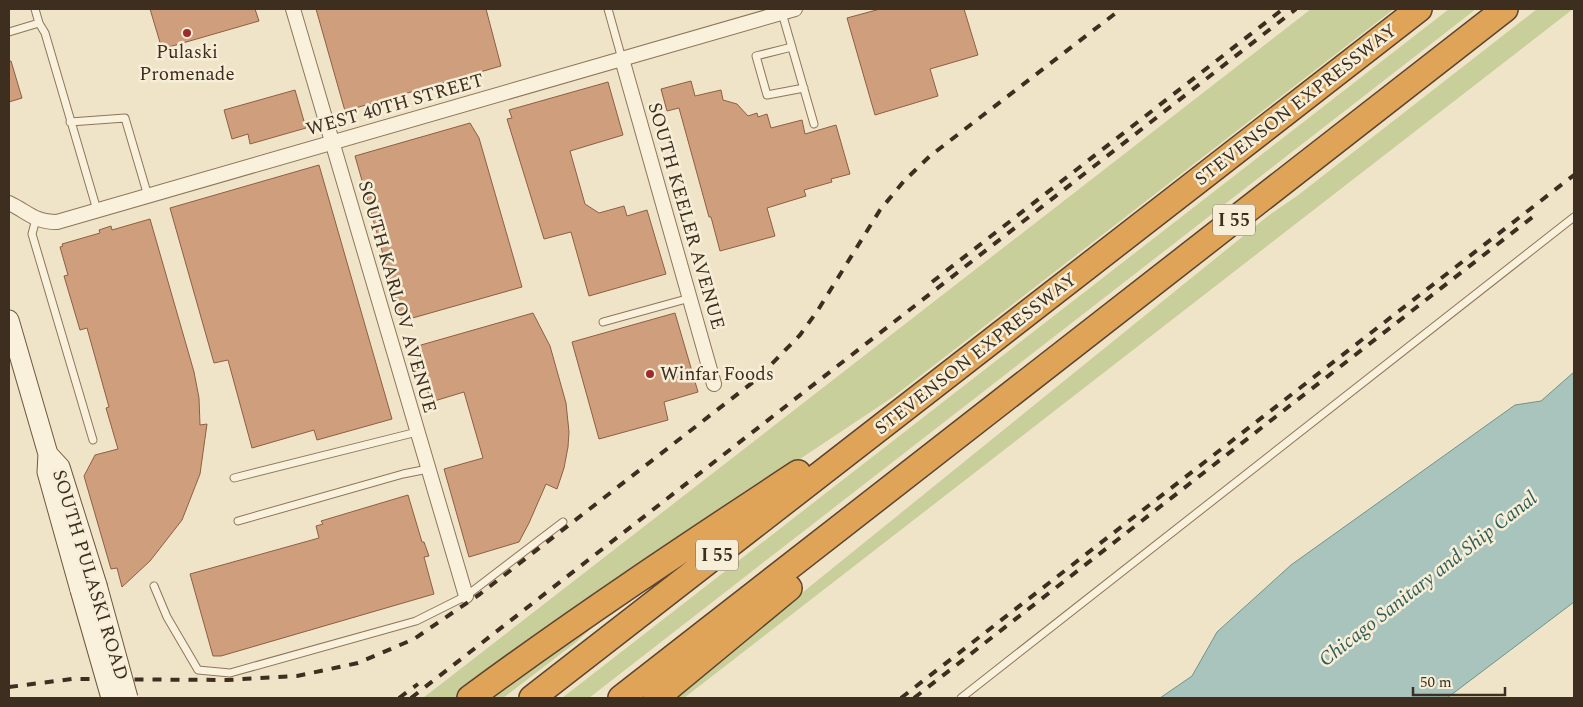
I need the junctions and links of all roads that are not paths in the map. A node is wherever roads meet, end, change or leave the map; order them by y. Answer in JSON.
{"nodes":[{"id":1,"x":35,"y":9,"type":"edge"},
{"id":2,"x":293,"y":9,"type":"edge"},
{"id":3,"x":608,"y":9,"type":"edge"},
{"id":4,"x":1419,"y":9,"type":"edge"},
{"id":5,"x":1505,"y":9,"type":"edge"},
{"id":6,"x":788,"y":11,"type":"edge"},
{"id":7,"x":39,"y":23,"type":"junction"},
{"id":8,"x":9,"y":32,"type":"edge"},
{"id":9,"x":792,"y":47,"type":"junction"},
{"id":10,"x":622,"y":59,"type":"junction"},
{"id":11,"x":804,"y":88,"type":"junction"},
{"id":12,"x":70,"y":122,"type":"junction"},
{"id":13,"x":814,"y":124,"type":"dead end"},
{"id":14,"x":332,"y":143,"type":"junction"},
{"id":15,"x":148,"y":196,"type":"junction"},
{"id":16,"x":9,"y":203,"type":"edge"},
{"id":17,"x":97,"y":210,"type":"junction"},
{"id":18,"x":1574,"y":217,"type":"edge"},
{"id":19,"x":36,"y":219,"type":"junction"},
{"id":20,"x":690,"y":298,"type":"junction"},
{"id":21,"x":9,"y":320,"type":"edge"},
{"id":22,"x":603,"y":322,"type":"dead end"},
{"id":23,"x":714,"y":384,"type":"dead end"},
{"id":24,"x":902,"y":412,"type":"junction"},
{"id":25,"x":964,"y":430,"type":"junction"},
{"id":26,"x":416,"y":432,"type":"junction"},
{"id":27,"x":93,"y":440,"type":"dead end"},
{"id":28,"x":48,"y":454,"type":"junction"},
{"id":29,"x":428,"y":469,"type":"junction"},
{"id":30,"x":234,"y":478,"type":"dead end"},
{"id":31,"x":238,"y":521,"type":"dead end"},
{"id":32,"x":563,"y":522,"type":"dead end"},
{"id":33,"x":154,"y":586,"type":"dead end"},
{"id":34,"x":466,"y":596,"type":"junction"},
{"id":35,"x":111,"y":698,"type":"edge"},
{"id":36,"x":128,"y":698,"type":"edge"},
{"id":37,"x":471,"y":698,"type":"edge"},
{"id":38,"x":532,"y":698,"type":"edge"},
{"id":39,"x":621,"y":698,"type":"edge"},
{"id":40,"x":656,"y":698,"type":"edge"},
{"id":41,"x":961,"y":698,"type":"edge"}],
"edges":[{"from":1,"to":7,"type":"lane"},
{"from":2,"to":14,"type":"street","name":"SOUTH KARLOV AVENUE"},
{"from":3,"to":10,"type":"lane"},
{"from":4,"to":24,"type":"highway","name":"STEVENSON EXPRESSWAY","number":"I 55"},
{"from":5,"to":25,"type":"highway","number":"I 55"},
{"from":6,"to":9,"type":"lane"},
{"from":6,"to":10,"type":"street","name":"WEST 40TH STREET"},
{"from":7,"to":8,"type":"lane"},
{"from":7,"to":12,"type":"lane"},
{"from":9,"to":11,"type":"lane"},
{"from":9,"to":11,"type":"lane"},
{"from":10,"to":14,"type":"street","name":"WEST 40TH STREET"},
{"from":10,"to":20,"type":"street","name":"SOUTH KEELER AVENUE"},
{"from":11,"to":13,"type":"lane"},
{"from":12,"to":15,"type":"lane"},
{"from":12,"to":17,"type":"lane"},
{"from":14,"to":15,"type":"street","name":"WEST 40TH STREET"},
{"from":14,"to":26,"type":"street","name":"SOUTH KARLOV AVENUE"},
{"from":15,"to":17,"type":"street","name":"WEST 40TH STREET"},
{"from":16,"to":19,"type":"street","name":"WEST 40TH STREET"},
{"from":17,"to":19,"type":"street","name":"WEST 40TH STREET"},
{"from":18,"to":41,"type":"lane"},
{"from":19,"to":27,"type":"lane"},
{"from":20,"to":22,"type":"lane"},
{"from":20,"to":23,"type":"street","name":"SOUTH KEELER AVENUE"},
{"from":21,"to":28,"type":"main road","name":"SOUTH PULASKI ROAD"},
{"from":24,"to":37,"type":"highway"},
{"from":24,"to":38,"type":"highway","name":"STEVENSON EXPRESSWAY","number":"I 55"},
{"from":25,"to":39,"type":"highway","number":"I 55"},
{"from":25,"to":40,"type":"highway"},
{"from":26,"to":29,"type":"street","name":"SOUTH KARLOV AVENUE"},
{"from":26,"to":30,"type":"lane"},
{"from":28,"to":35,"type":"main road","name":"SOUTH PULASKI ROAD","bridge":true},
{"from":28,"to":36,"type":"main road","name":"SOUTH PULASKI ROAD","bridge":true},
{"from":29,"to":31,"type":"lane"},
{"from":29,"to":34,"type":"street","name":"SOUTH KARLOV AVENUE"},
{"from":32,"to":34,"type":"lane"},
{"from":33,"to":34,"type":"lane"}]}
